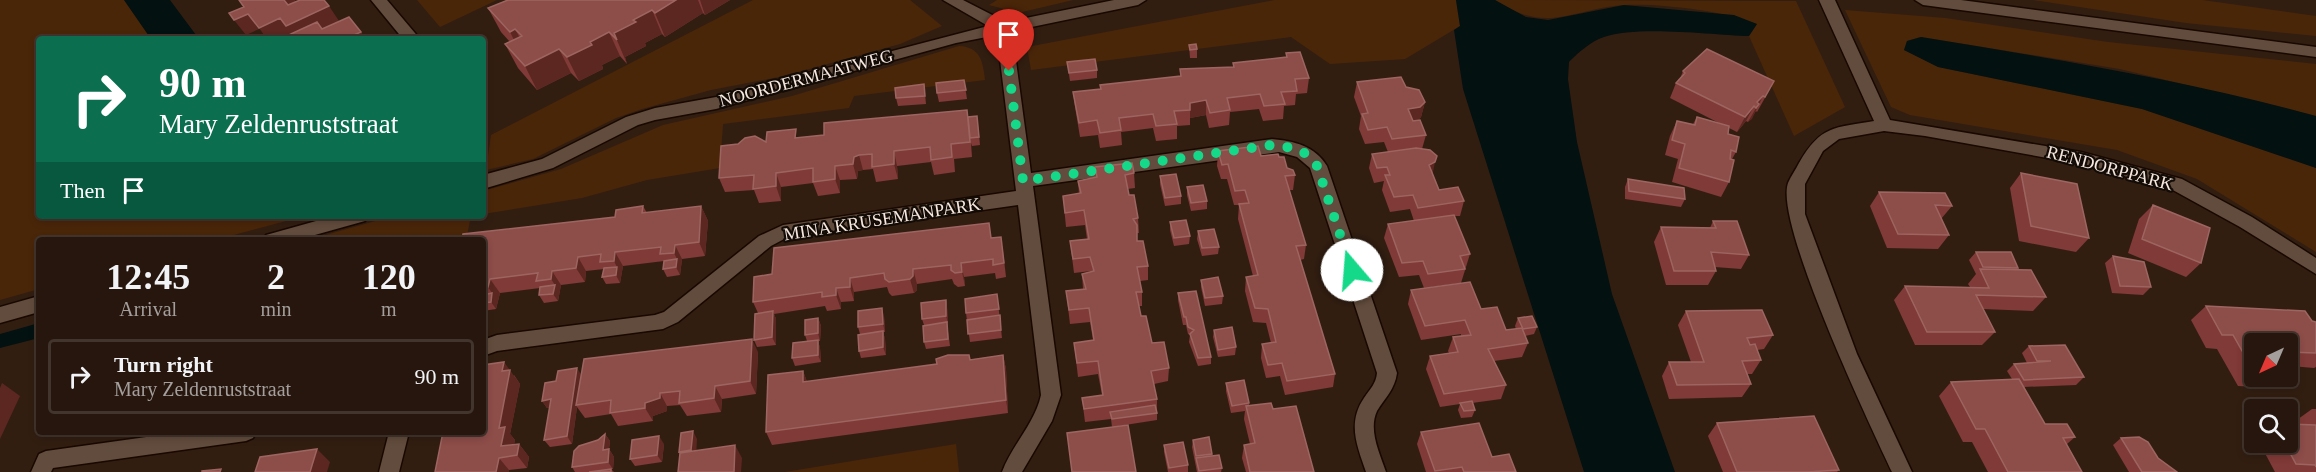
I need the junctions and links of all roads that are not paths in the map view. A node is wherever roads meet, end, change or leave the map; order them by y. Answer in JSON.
{"nodes":[{"id":1,"x":379,"y":0,"type":"edge"},
{"id":2,"x":951,"y":0,"type":"edge"},
{"id":3,"x":1138,"y":0,"type":"edge"},
{"id":4,"x":1827,"y":0,"type":"edge"},
{"id":5,"x":1923,"y":0,"type":"edge"},
{"id":6,"x":1004,"y":28,"type":"junction"},
{"id":7,"x":409,"y":36,"type":"edge"},
{"id":8,"x":2316,"y":52,"type":"edge"},
{"id":9,"x":1884,"y":125,"type":"junction"},
{"id":10,"x":486,"y":181,"type":"edge"},
{"id":11,"x":1023,"y":189,"type":"junction"},
{"id":12,"x":348,"y":219,"type":"edge"},
{"id":13,"x":283,"y":237,"type":"edge"},
{"id":14,"x":2316,"y":267,"type":"edge"},
{"id":15,"x":36,"y":305,"type":"edge"},
{"id":16,"x":0,"y":315,"type":"edge"},
{"id":17,"x":486,"y":347,"type":"edge"},
{"id":18,"x":225,"y":435,"type":"edge"},
{"id":19,"x":398,"y":435,"type":"edge"},
{"id":20,"x":41,"y":472,"type":"edge"},
{"id":21,"x":389,"y":472,"type":"edge"},
{"id":22,"x":1012,"y":472,"type":"edge"},
{"id":23,"x":1376,"y":472,"type":"edge"},
{"id":24,"x":1902,"y":472,"type":"edge"}],
"edges":[{"from":1,"to":7,"type":"street"},
{"from":2,"to":6,"type":"street"},
{"from":3,"to":6,"type":"street","name":"NOORDERMAATWEG"},
{"from":4,"to":9,"type":"street"},
{"from":5,"to":8,"type":"street"},
{"from":6,"to":10,"type":"street","name":"NOORDERMAATWEG"},
{"from":6,"to":11,"type":"street"},
{"from":9,"to":14,"type":"street","name":"RENDORPPARK"},
{"from":9,"to":24,"type":"street","name":"RENDORPPARK"},
{"from":11,"to":17,"type":"street","name":"MINA KRUSEMANPARK"},
{"from":11,"to":22,"type":"street"},
{"from":11,"to":23,"type":"street","name":"MINA KRUSEMANPARK"},
{"from":12,"to":13,"type":"street"},
{"from":15,"to":16,"type":"street"},
{"from":18,"to":20,"type":"street"},
{"from":19,"to":21,"type":"street"}]}
